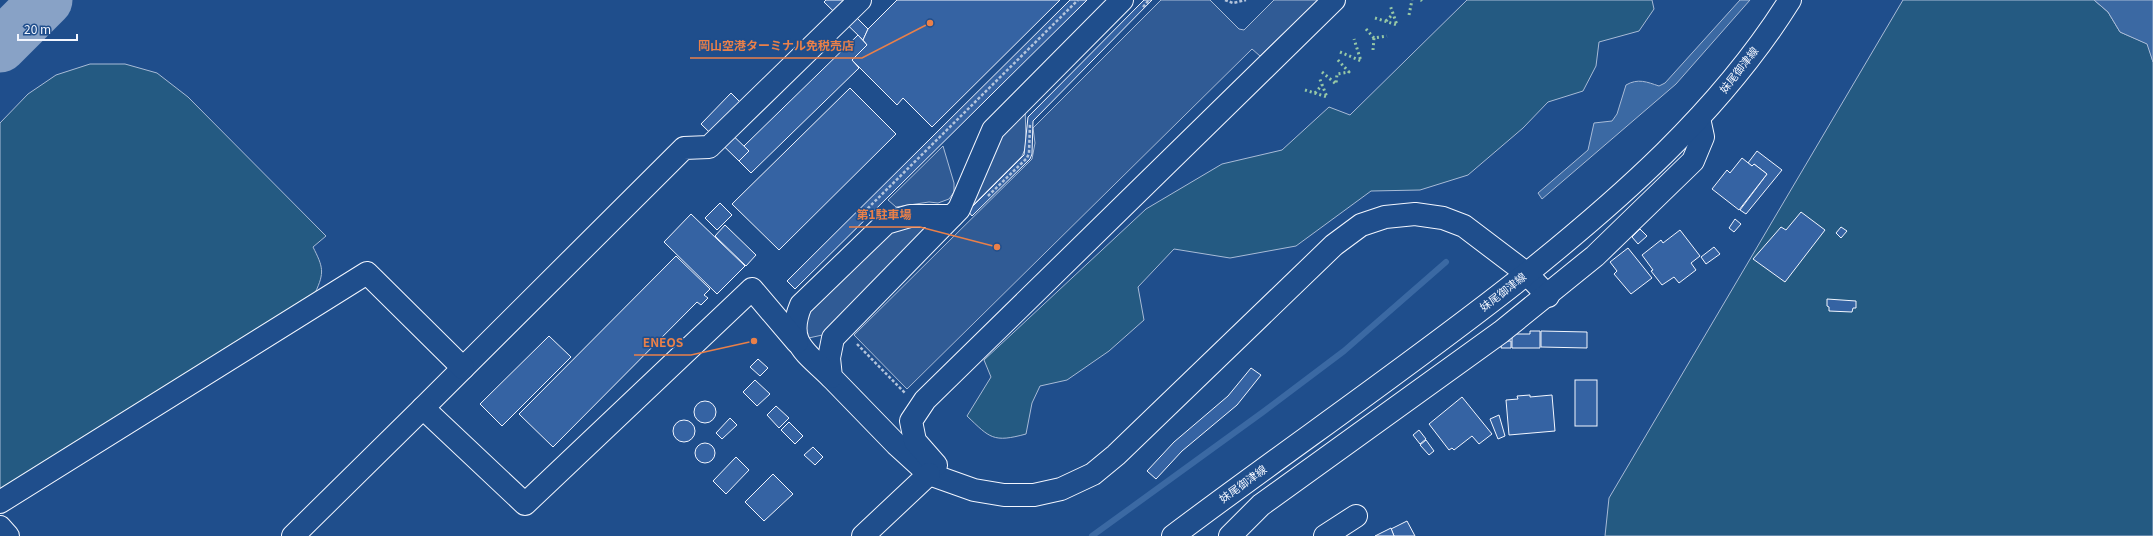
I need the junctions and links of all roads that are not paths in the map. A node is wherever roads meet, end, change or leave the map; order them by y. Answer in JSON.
{"nodes":[{"id":1,"x":860,"y":0,"type":"edge"},
{"id":2,"x":1334,"y":0,"type":"edge"},
{"id":3,"x":1790,"y":0,"type":"edge"},
{"id":4,"x":1130,"y":6,"type":"edge"},
{"id":5,"x":1698,"y":118,"type":"junction"},
{"id":6,"x":952,"y":216,"type":"junction"},
{"id":7,"x":1526,"y":273,"type":"junction"},
{"id":8,"x":1548,"y":296,"type":"junction"},
{"id":9,"x":797,"y":342,"type":"junction"},
{"id":10,"x":463,"y":368,"type":"junction"},
{"id":11,"x":831,"y":378,"type":"junction"},
{"id":12,"x":423,"y":408,"type":"junction"},
{"id":13,"x":929,"y":474,"type":"junction"},
{"id":14,"x":950,"y":481,"type":"junction"},
{"id":15,"x":0,"y":502,"type":"edge"},
{"id":16,"x":1356,"y":516,"type":"dead end"},
{"id":17,"x":0,"y":527,"type":"edge"},
{"id":18,"x":8,"y":536,"type":"edge"},
{"id":19,"x":293,"y":536,"type":"edge"},
{"id":20,"x":863,"y":536,"type":"edge"},
{"id":21,"x":1173,"y":536,"type":"edge"},
{"id":22,"x":1230,"y":536,"type":"edge"},
{"id":23,"x":1325,"y":536,"type":"edge"}],
"edges":[{"from":1,"to":10,"type":"main road"},
{"from":2,"to":14,"type":"main road"},
{"from":3,"to":5,"type":"main road","name":"妹尾御津線"},
{"from":4,"to":6,"type":"main road"},
{"from":5,"to":7,"type":"main road","name":"妹尾御津線"},
{"from":5,"to":8,"type":"main road"},
{"from":6,"to":9,"type":"main road"},
{"from":6,"to":11,"type":"main road"},
{"from":7,"to":8,"type":"main road"},
{"from":7,"to":14,"type":"main road"},
{"from":7,"to":21,"type":"main road","name":"妹尾御津線"},
{"from":8,"to":22,"type":"main road"},
{"from":9,"to":11,"type":"main road"},
{"from":9,"to":12,"type":"main road"},
{"from":10,"to":12,"type":"main road"},
{"from":10,"to":15,"type":"main road"},
{"from":11,"to":13,"type":"main road"},
{"from":12,"to":19,"type":"main road"},
{"from":13,"to":14,"type":"main road"},
{"from":13,"to":20,"type":"main road"},
{"from":16,"to":23,"type":"main road"},
{"from":17,"to":18,"type":"main road"}]}
